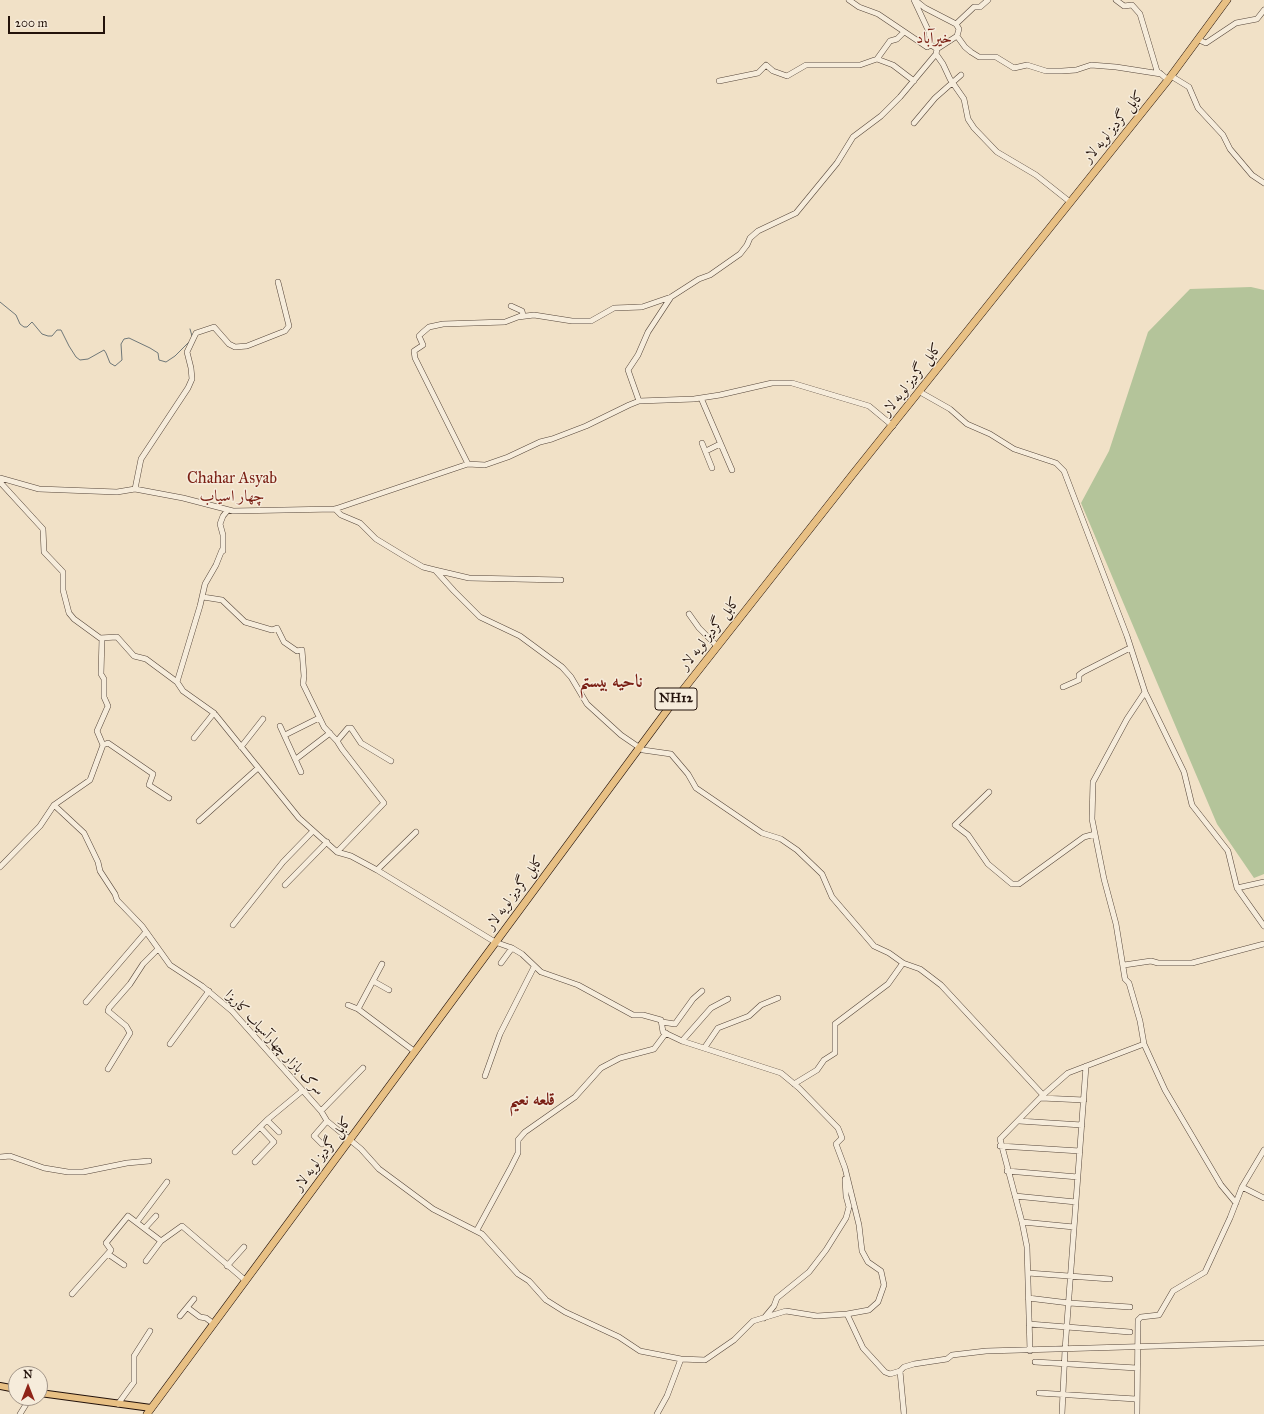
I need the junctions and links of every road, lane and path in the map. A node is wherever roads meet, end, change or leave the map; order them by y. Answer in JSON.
{"nodes":[{"id":1,"x":849,"y":0,"type":"edge"},
{"id":2,"x":915,"y":0,"type":"edge"},
{"id":3,"x":988,"y":0,"type":"edge"},
{"id":4,"x":1116,"y":0,"type":"edge"},
{"id":5,"x":1227,"y":0,"type":"edge"},
{"id":6,"x":1264,"y":10,"type":"edge"},
{"id":7,"x":956,"y":24,"type":"junction"},
{"id":8,"x":904,"y":32,"type":"junction"},
{"id":9,"x":956,"y":36,"type":"junction"},
{"id":10,"x":1199,"y":40,"type":"junction"},
{"id":11,"x":932,"y":44,"type":"junction"},
{"id":12,"x":936,"y":52,"type":"junction"},
{"id":13,"x":877,"y":59,"type":"junction"},
{"id":14,"x":1161,"y":74,"type":"junction"},
{"id":15,"x":961,"y":75,"type":"dead end"},
{"id":16,"x":1170,"y":78,"type":"junction"},
{"id":17,"x":720,"y":81,"type":"dead end"},
{"id":18,"x":914,"y":81,"type":"junction"},
{"id":19,"x":952,"y":82,"type":"junction"},
{"id":20,"x":914,"y":123,"type":"dead end"},
{"id":21,"x":1264,"y":183,"type":"edge"},
{"id":22,"x":1070,"y":202,"type":"junction"},
{"id":23,"x":278,"y":282,"type":"dead end"},
{"id":24,"x":671,"y":297,"type":"junction"},
{"id":25,"x":511,"y":306,"type":"dead end"},
{"id":26,"x":518,"y":317,"type":"junction"},
{"id":27,"x":920,"y":392,"type":"junction"},
{"id":28,"x":701,"y":398,"type":"junction"},
{"id":29,"x":639,"y":402,"type":"junction"},
{"id":30,"x":893,"y":426,"type":"junction"},
{"id":31,"x":702,"y":443,"type":"dead end"},
{"id":32,"x":720,"y":444,"type":"junction"},
{"id":33,"x":706,"y":451,"type":"junction"},
{"id":34,"x":468,"y":464,"type":"junction"},
{"id":35,"x":712,"y":468,"type":"dead end"},
{"id":36,"x":732,"y":470,"type":"dead end"},
{"id":37,"x":0,"y":478,"type":"edge"},
{"id":38,"x":0,"y":482,"type":"edge"},
{"id":39,"x":134,"y":489,"type":"junction"},
{"id":40,"x":335,"y":509,"type":"junction"},
{"id":41,"x":228,"y":510,"type":"junction"},
{"id":42,"x":435,"y":570,"type":"junction"},
{"id":43,"x":561,"y":580,"type":"dead end"},
{"id":44,"x":203,"y":597,"type":"junction"},
{"id":45,"x":689,"y":614,"type":"dead end"},
{"id":46,"x":102,"y":638,"type":"junction"},
{"id":47,"x":717,"y":646,"type":"junction"},
{"id":48,"x":1130,"y":648,"type":"junction"},
{"id":49,"x":177,"y":682,"type":"junction"},
{"id":50,"x":1062,"y":687,"type":"dead end"},
{"id":51,"x":1145,"y":692,"type":"junction"},
{"id":52,"x":214,"y":713,"type":"junction"},
{"id":53,"x":263,"y":718,"type":"dead end"},
{"id":54,"x":319,"y":718,"type":"junction"},
{"id":55,"x":280,"y":726,"type":"dead end"},
{"id":56,"x":330,"y":733,"type":"junction"},
{"id":57,"x":285,"y":735,"type":"junction"},
{"id":58,"x":194,"y":738,"type":"dead end"},
{"id":59,"x":337,"y":741,"type":"junction"},
{"id":60,"x":103,"y":744,"type":"junction"},
{"id":61,"x":241,"y":747,"type":"junction"},
{"id":62,"x":638,"y":748,"type":"junction"},
{"id":63,"x":296,"y":759,"type":"junction"},
{"id":64,"x":391,"y":761,"type":"dead end"},
{"id":65,"x":258,"y":768,"type":"junction"},
{"id":66,"x":301,"y":772,"type":"dead end"},
{"id":67,"x":989,"y":792,"type":"dead end"},
{"id":68,"x":169,"y":798,"type":"dead end"},
{"id":69,"x":54,"y":805,"type":"junction"},
{"id":70,"x":199,"y":821,"type":"dead end"},
{"id":71,"x":313,"y":831,"type":"junction"},
{"id":72,"x":416,"y":832,"type":"dead end"},
{"id":73,"x":1095,"y":834,"type":"junction"},
{"id":74,"x":327,"y":842,"type":"junction"},
{"id":75,"x":337,"y":852,"type":"junction"},
{"id":76,"x":0,"y":867,"type":"edge"},
{"id":77,"x":377,"y":870,"type":"junction"},
{"id":78,"x":1264,"y":882,"type":"edge"},
{"id":79,"x":285,"y":885,"type":"dead end"},
{"id":80,"x":1237,"y":888,"type":"junction"},
{"id":81,"x":233,"y":925,"type":"dead end"},
{"id":82,"x":1264,"y":926,"type":"edge"},
{"id":83,"x":146,"y":932,"type":"junction"},
{"id":84,"x":494,"y":942,"type":"junction"},
{"id":85,"x":1264,"y":944,"type":"edge"},
{"id":86,"x":512,"y":948,"type":"junction"},
{"id":87,"x":158,"y":949,"type":"junction"},
{"id":88,"x":501,"y":963,"type":"dead end"},
{"id":89,"x":903,"y":963,"type":"junction"},
{"id":90,"x":382,"y":964,"type":"dead end"},
{"id":91,"x":1124,"y":965,"type":"junction"},
{"id":92,"x":534,"y":967,"type":"junction"},
{"id":93,"x":373,"y":981,"type":"junction"},
{"id":94,"x":389,"y":990,"type":"dead end"},
{"id":95,"x":209,"y":991,"type":"junction"},
{"id":96,"x":702,"y":991,"type":"dead end"},
{"id":97,"x":778,"y":998,"type":"dead end"},
{"id":98,"x":728,"y":999,"type":"dead end"},
{"id":99,"x":86,"y":1002,"type":"dead end"},
{"id":100,"x":348,"y":1005,"type":"dead end"},
{"id":101,"x":358,"y":1010,"type":"junction"},
{"id":102,"x":662,"y":1022,"type":"junction"},
{"id":103,"x":666,"y":1033,"type":"junction"},
{"id":104,"x":682,"y":1041,"type":"junction"},
{"id":105,"x":170,"y":1044,"type":"dead end"},
{"id":106,"x":1144,"y":1044,"type":"junction"},
{"id":107,"x":704,"y":1047,"type":"junction"},
{"id":108,"x":414,"y":1051,"type":"junction"},
{"id":109,"x":1086,"y":1066,"type":"junction"},
{"id":110,"x":363,"y":1068,"type":"dead end"},
{"id":111,"x":108,"y":1069,"type":"dead end"},
{"id":112,"x":485,"y":1076,"type":"dead end"},
{"id":113,"x":794,"y":1084,"type":"junction"},
{"id":114,"x":302,"y":1091,"type":"junction"},
{"id":115,"x":1042,"y":1096,"type":"junction"},
{"id":116,"x":1084,"y":1100,"type":"junction"},
{"id":117,"x":321,"y":1111,"type":"junction"},
{"id":118,"x":267,"y":1120,"type":"junction"},
{"id":119,"x":328,"y":1121,"type":"junction"},
{"id":120,"x":1019,"y":1121,"type":"junction"},
{"id":121,"x":1082,"y":1125,"type":"junction"},
{"id":122,"x":260,"y":1127,"type":"junction"},
{"id":123,"x":279,"y":1132,"type":"dead end"},
{"id":124,"x":350,"y":1141,"type":"junction"},
{"id":125,"x":322,"y":1144,"type":"dead end"},
{"id":126,"x":1000,"y":1146,"type":"junction"},
{"id":127,"x":1264,"y":1150,"type":"edge"},
{"id":128,"x":1080,"y":1151,"type":"junction"},
{"id":129,"x":235,"y":1152,"type":"dead end"},
{"id":130,"x":0,"y":1157,"type":"edge"},
{"id":131,"x":149,"y":1161,"type":"dead end"},
{"id":132,"x":255,"y":1162,"type":"dead end"},
{"id":133,"x":845,"y":1168,"type":"junction"},
{"id":134,"x":1007,"y":1171,"type":"junction"},
{"id":135,"x":1078,"y":1177,"type":"junction"},
{"id":136,"x":166,"y":1182,"type":"dead end"},
{"id":137,"x":1242,"y":1187,"type":"junction"},
{"id":138,"x":1015,"y":1196,"type":"junction"},
{"id":139,"x":1264,"y":1198,"type":"edge"},
{"id":140,"x":1076,"y":1202,"type":"junction"},
{"id":141,"x":1236,"y":1203,"type":"junction"},
{"id":142,"x":156,"y":1216,"type":"dead end"},
{"id":143,"x":137,"y":1222,"type":"junction"},
{"id":144,"x":1022,"y":1222,"type":"junction"},
{"id":145,"x":1074,"y":1227,"type":"junction"},
{"id":146,"x":145,"y":1228,"type":"junction"},
{"id":147,"x":477,"y":1230,"type":"junction"},
{"id":148,"x":161,"y":1241,"type":"junction"},
{"id":149,"x":244,"y":1247,"type":"dead end"},
{"id":150,"x":108,"y":1254,"type":"junction"},
{"id":151,"x":146,"y":1262,"type":"dead end"},
{"id":152,"x":124,"y":1265,"type":"dead end"},
{"id":153,"x":227,"y":1266,"type":"junction"},
{"id":154,"x":1028,"y":1273,"type":"junction"},
{"id":155,"x":1071,"y":1276,"type":"junction"},
{"id":156,"x":1110,"y":1279,"type":"dead end"},
{"id":157,"x":246,"y":1281,"type":"junction"},
{"id":158,"x":72,"y":1294,"type":"dead end"},
{"id":159,"x":1028,"y":1298,"type":"junction"},
{"id":160,"x":194,"y":1299,"type":"dead end"},
{"id":161,"x":1069,"y":1303,"type":"junction"},
{"id":162,"x":1130,"y":1307,"type":"dead end"},
{"id":163,"x":188,"y":1308,"type":"junction"},
{"id":164,"x":847,"y":1314,"type":"junction"},
{"id":165,"x":180,"y":1316,"type":"dead end"},
{"id":166,"x":764,"y":1318,"type":"junction"},
{"id":167,"x":214,"y":1324,"type":"junction"},
{"id":168,"x":1029,"y":1324,"type":"junction"},
{"id":169,"x":1067,"y":1327,"type":"junction"},
{"id":170,"x":150,"y":1331,"type":"dead end"},
{"id":171,"x":1130,"y":1332,"type":"dead end"},
{"id":172,"x":1264,"y":1343,"type":"edge"},
{"id":173,"x":1138,"y":1346,"type":"junction"},
{"id":174,"x":1065,"y":1350,"type":"junction"},
{"id":175,"x":1030,"y":1351,"type":"junction"},
{"id":176,"x":681,"y":1359,"type":"junction"},
{"id":177,"x":1035,"y":1362,"type":"dead end"},
{"id":178,"x":1064,"y":1364,"type":"junction"},
{"id":179,"x":1137,"y":1368,"type":"junction"},
{"id":180,"x":900,"y":1371,"type":"junction"},
{"id":181,"x":1039,"y":1393,"type":"dead end"},
{"id":182,"x":48,"y":1394,"type":"edge"},
{"id":183,"x":1064,"y":1394,"type":"junction"},
{"id":184,"x":1136,"y":1400,"type":"junction"},
{"id":185,"x":118,"y":1404,"type":"junction"},
{"id":186,"x":149,"y":1411,"type":"edge"},
{"id":187,"x":657,"y":1414,"type":"edge"},
{"id":188,"x":904,"y":1414,"type":"edge"},
{"id":189,"x":1062,"y":1414,"type":"edge"},
{"id":190,"x":1137,"y":1414,"type":"edge"}],
"edges":[{"from":1,"to":8,"type":"street"},
{"from":2,"to":7,"type":"street"},
{"from":2,"to":11,"type":"street"},
{"from":3,"to":7,"type":"street"},
{"from":4,"to":14,"type":"street"},
{"from":5,"to":10,"type":"highway","name":"کابل گردیز لویه لار","number":"NH12"},
{"from":6,"to":10,"type":"street"},
{"from":7,"to":9,"type":"street"},
{"from":8,"to":11,"type":"street"},
{"from":8,"to":13,"type":"street"},
{"from":9,"to":12,"type":"street"},
{"from":9,"to":14,"type":"street"},
{"from":10,"to":16,"type":"highway","name":"کابل گردیز لویه لار","number":"NH12"},
{"from":11,"to":12,"type":"street"},
{"from":12,"to":18,"type":"street"},
{"from":12,"to":19,"type":"street"},
{"from":13,"to":17,"type":"street"},
{"from":13,"to":18,"type":"street"},
{"from":14,"to":16,"type":"street"},
{"from":15,"to":19,"type":"street"},
{"from":16,"to":21,"type":"street"},
{"from":16,"to":22,"type":"highway","name":"کابل گردیز لویه لار","number":"NH12"},
{"from":18,"to":24,"type":"street"},
{"from":19,"to":20,"type":"street"},
{"from":19,"to":22,"type":"street"},
{"from":22,"to":27,"type":"highway","name":"کابل گردیز لویه لار","number":"NH12"},
{"from":23,"to":39,"type":"street"},
{"from":24,"to":26,"type":"street"},
{"from":24,"to":29,"type":"street"},
{"from":25,"to":26,"type":"street"},
{"from":26,"to":34,"type":"street"},
{"from":27,"to":30,"type":"highway","name":"کابل گردیز لویه لار","number":"NH12"},
{"from":27,"to":48,"type":"street"},
{"from":28,"to":29,"type":"street"},
{"from":28,"to":30,"type":"street"},
{"from":28,"to":32,"type":"street"},
{"from":29,"to":34,"type":"street"},
{"from":30,"to":47,"type":"highway","name":"کابل گردیز لویه لار","number":"NH12"},
{"from":31,"to":33,"type":"street"},
{"from":32,"to":33,"type":"street"},
{"from":32,"to":36,"type":"street"},
{"from":33,"to":35,"type":"street"},
{"from":34,"to":40,"type":"street"},
{"from":37,"to":39,"type":"street"},
{"from":38,"to":46,"type":"street"},
{"from":39,"to":41,"type":"street"},
{"from":40,"to":41,"type":"street"},
{"from":40,"to":42,"type":"street"},
{"from":41,"to":44,"type":"street"},
{"from":42,"to":43,"type":"street"},
{"from":42,"to":62,"type":"street"},
{"from":44,"to":49,"type":"street"},
{"from":44,"to":54,"type":"street"},
{"from":45,"to":47,"type":"street"},
{"from":46,"to":49,"type":"street"},
{"from":46,"to":60,"type":"street"},
{"from":47,"to":62,"type":"highway","name":"کابل گردیز لویه لار","number":"NH12"},
{"from":48,"to":50,"type":"street"},
{"from":48,"to":51,"type":"street"},
{"from":49,"to":52,"type":"street"},
{"from":51,"to":73,"type":"street"},
{"from":51,"to":80,"type":"street"},
{"from":52,"to":58,"type":"street"},
{"from":52,"to":61,"type":"street"},
{"from":53,"to":61,"type":"street"},
{"from":54,"to":56,"type":"street"},
{"from":54,"to":57,"type":"street"},
{"from":55,"to":57,"type":"street"},
{"from":56,"to":59,"type":"street"},
{"from":56,"to":63,"type":"street"},
{"from":57,"to":63,"type":"street"},
{"from":59,"to":64,"type":"street"},
{"from":59,"to":75,"type":"street"},
{"from":60,"to":68,"type":"street"},
{"from":60,"to":69,"type":"street"},
{"from":61,"to":65,"type":"street"},
{"from":62,"to":84,"type":"highway","name":"کابل گردیز لویه لار","number":"NH12"},
{"from":62,"to":89,"type":"street"},
{"from":63,"to":66,"type":"street"},
{"from":65,"to":70,"type":"street"},
{"from":65,"to":71,"type":"street"},
{"from":67,"to":73,"type":"street"},
{"from":69,"to":76,"type":"street"},
{"from":69,"to":83,"type":"street","name":"سرک بازار چهارآسیاب کاریزا"},
{"from":71,"to":74,"type":"street"},
{"from":71,"to":81,"type":"street"},
{"from":72,"to":77,"type":"street"},
{"from":73,"to":91,"type":"street"},
{"from":74,"to":75,"type":"street"},
{"from":74,"to":79,"type":"street"},
{"from":75,"to":77,"type":"street"},
{"from":77,"to":84,"type":"street"},
{"from":78,"to":80,"type":"street"},
{"from":80,"to":82,"type":"street"},
{"from":83,"to":87,"type":"street","name":"سرک بازار چهارآسیاب کاریزا"},
{"from":83,"to":99,"type":"street"},
{"from":84,"to":86,"type":"street"},
{"from":84,"to":108,"type":"highway","name":"کابل گردیز لویه لار","number":"NH12"},
{"from":85,"to":91,"type":"street"},
{"from":86,"to":88,"type":"street"},
{"from":86,"to":92,"type":"street"},
{"from":87,"to":95,"type":"street","name":"سرک بازار چهارآسیاب کاریزا"},
{"from":87,"to":111,"type":"street"},
{"from":89,"to":113,"type":"street"},
{"from":89,"to":115,"type":"street"},
{"from":90,"to":93,"type":"street"},
{"from":91,"to":106,"type":"street"},
{"from":92,"to":102,"type":"street"},
{"from":92,"to":112,"type":"street"},
{"from":93,"to":94,"type":"street"},
{"from":93,"to":101,"type":"street"},
{"from":95,"to":105,"type":"street"},
{"from":95,"to":114,"type":"street","name":"سرک بازار چهارآسیاب کاریزا"},
{"from":96,"to":102,"type":"street"},
{"from":97,"to":107,"type":"street"},
{"from":98,"to":104,"type":"street"},
{"from":100,"to":101,"type":"street"},
{"from":101,"to":108,"type":"street"},
{"from":102,"to":103,"type":"street"},
{"from":103,"to":104,"type":"street"},
{"from":103,"to":147,"type":"street"},
{"from":104,"to":107,"type":"street"},
{"from":106,"to":109,"type":"street"},
{"from":106,"to":141,"type":"street"},
{"from":107,"to":113,"type":"street"},
{"from":108,"to":124,"type":"highway","name":"کابل گردیز لویه لار","number":"NH12"},
{"from":109,"to":115,"type":"street"},
{"from":109,"to":116,"type":"street"},
{"from":110,"to":117,"type":"street"},
{"from":113,"to":133,"type":"street"},
{"from":114,"to":117,"type":"street","name":"سرک بازار چهارآسیاب کاریزا"},
{"from":114,"to":118,"type":"street"},
{"from":115,"to":116,"type":"street"},
{"from":115,"to":120,"type":"street"},
{"from":116,"to":121,"type":"street"},
{"from":117,"to":119,"type":"street","name":"سرک بازار چهارآسیاب کاریزا"},
{"from":118,"to":122,"type":"street"},
{"from":118,"to":123,"type":"street"},
{"from":119,"to":124,"type":"street","name":"سرک بازار چهارآسیاب کاریزا"},
{"from":119,"to":125,"type":"street"},
{"from":120,"to":121,"type":"street"},
{"from":120,"to":126,"type":"street"},
{"from":121,"to":128,"type":"street"},
{"from":122,"to":129,"type":"street"},
{"from":122,"to":132,"type":"street"},
{"from":124,"to":147,"type":"street","name":"سرک بازار چهارآسیاب کاریزا"},
{"from":124,"to":157,"type":"highway","name":"کابل گردیز لویه لار","number":"NH12"},
{"from":126,"to":128,"type":"street"},
{"from":126,"to":134,"type":"street"},
{"from":127,"to":137,"type":"street"},
{"from":128,"to":135,"type":"street"},
{"from":130,"to":131,"type":"street"},
{"from":133,"to":164,"type":"street"},
{"from":133,"to":166,"type":"street"},
{"from":134,"to":135,"type":"street"},
{"from":134,"to":138,"type":"street"},
{"from":135,"to":140,"type":"street"},
{"from":136,"to":143,"type":"street"},
{"from":137,"to":139,"type":"street"},
{"from":137,"to":141,"type":"street"},
{"from":138,"to":140,"type":"street"},
{"from":138,"to":144,"type":"street"},
{"from":140,"to":145,"type":"street"},
{"from":141,"to":173,"type":"street"},
{"from":142,"to":146,"type":"street"},
{"from":143,"to":146,"type":"street"},
{"from":143,"to":150,"type":"street"},
{"from":144,"to":145,"type":"street"},
{"from":144,"to":154,"type":"street"},
{"from":145,"to":155,"type":"street"},
{"from":146,"to":148,"type":"street"},
{"from":147,"to":176,"type":"street","name":"سرک بازار چهارآسیاب کاریزا"},
{"from":148,"to":151,"type":"street"},
{"from":148,"to":153,"type":"street"},
{"from":149,"to":153,"type":"street"},
{"from":150,"to":152,"type":"street"},
{"from":150,"to":158,"type":"street"},
{"from":153,"to":157,"type":"street"},
{"from":154,"to":155,"type":"street"},
{"from":154,"to":159,"type":"street"},
{"from":155,"to":156,"type":"street"},
{"from":155,"to":161,"type":"street"},
{"from":157,"to":167,"type":"highway","name":"کابل گردیز لویه لار","number":"NH12"},
{"from":159,"to":161,"type":"street"},
{"from":159,"to":168,"type":"street"},
{"from":160,"to":163,"type":"street"},
{"from":161,"to":162,"type":"street"},
{"from":161,"to":169,"type":"street"},
{"from":163,"to":165,"type":"street"},
{"from":163,"to":167,"type":"street"},
{"from":164,"to":166,"type":"street"},
{"from":164,"to":180,"type":"street"},
{"from":166,"to":176,"type":"street","name":"سرک بازار چهارآسیاب کاریزا"},
{"from":167,"to":186,"type":"highway","name":"کابل گردیز لویه لار","number":"NH12"},
{"from":168,"to":169,"type":"street"},
{"from":168,"to":175,"type":"street"},
{"from":169,"to":171,"type":"street"},
{"from":169,"to":174,"type":"street"},
{"from":170,"to":185,"type":"street"},
{"from":172,"to":173,"type":"street"},
{"from":173,"to":174,"type":"street"},
{"from":173,"to":179,"type":"street"},
{"from":174,"to":175,"type":"street"},
{"from":174,"to":178,"type":"street"},
{"from":175,"to":180,"type":"street"},
{"from":176,"to":187,"type":"street"},
{"from":177,"to":178,"type":"street"},
{"from":178,"to":179,"type":"street"},
{"from":178,"to":183,"type":"street"},
{"from":179,"to":184,"type":"street"},
{"from":180,"to":188,"type":"street"},
{"from":181,"to":183,"type":"street"},
{"from":182,"to":185,"type":"main road"},
{"from":183,"to":184,"type":"street"},
{"from":183,"to":189,"type":"street"},
{"from":184,"to":190,"type":"street"},
{"from":185,"to":186,"type":"main road"}]}
